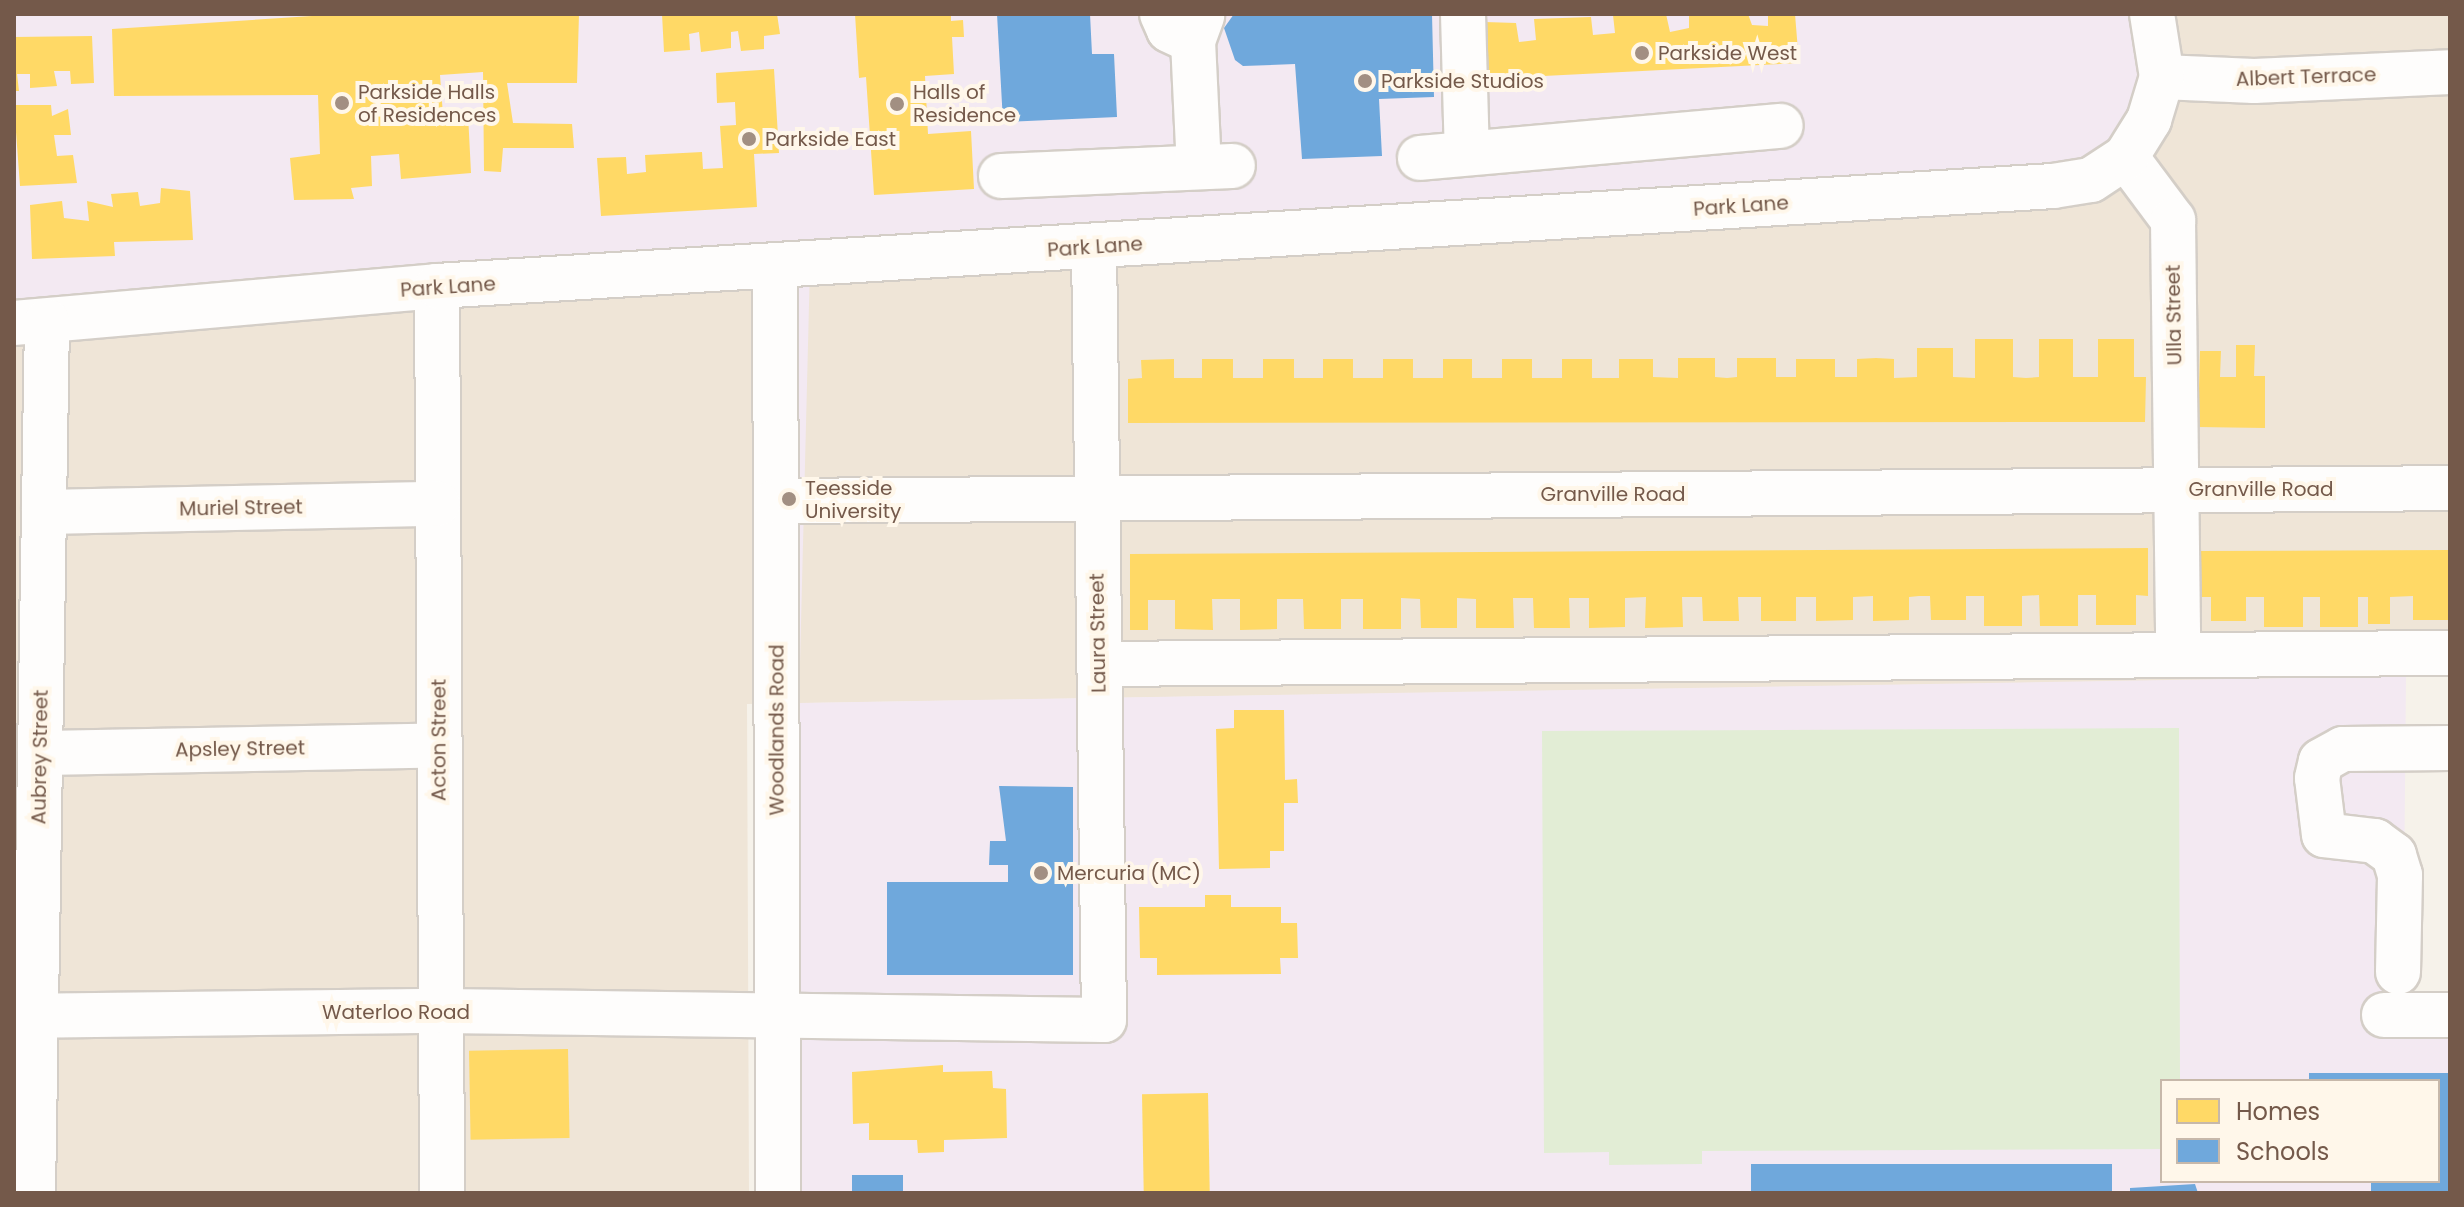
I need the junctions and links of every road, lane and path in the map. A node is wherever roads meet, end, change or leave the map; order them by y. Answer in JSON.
{"nodes":[{"id":1,"x":1463,"y":14,"type":"edge"},
{"id":2,"x":2152,"y":14,"type":"edge"},
{"id":3,"x":1186,"y":23,"type":"edge"},
{"id":4,"x":2450,"y":72,"type":"edge"},
{"id":5,"x":2162,"y":77,"type":"junction"},
{"id":6,"x":1781,"y":126,"type":"dead end"},
{"id":7,"x":1467,"y":153,"type":"junction"},
{"id":8,"x":2126,"y":157,"type":"junction"},
{"id":9,"x":1420,"y":158,"type":"dead end"},
{"id":10,"x":1001,"y":176,"type":"dead end"},
{"id":11,"x":1094,"y":247,"type":"junction"},
{"id":12,"x":775,"y":267,"type":"junction"},
{"id":13,"x":437,"y":286,"type":"junction"},
{"id":14,"x":31,"y":322,"type":"edge"},
{"id":15,"x":2450,"y":488,"type":"edge"},
{"id":16,"x":2176,"y":490,"type":"junction"},
{"id":17,"x":1097,"y":498,"type":"junction"},
{"id":18,"x":776,"y":501,"type":"junction"},
{"id":19,"x":438,"y":504,"type":"junction"},
{"id":20,"x":44,"y":512,"type":"junction"},
{"id":21,"x":2450,"y":653,"type":"edge"},
{"id":22,"x":2178,"y":654,"type":"junction"},
{"id":23,"x":1099,"y":664,"type":"junction"},
{"id":24,"x":439,"y":745,"type":"junction"},
{"id":25,"x":2450,"y":748,"type":"edge"},
{"id":26,"x":40,"y":753,"type":"junction"},
{"id":27,"x":2398,"y":972,"type":"dead end"},
{"id":28,"x":441,"y":1011,"type":"junction"},
{"id":29,"x":778,"y":1014,"type":"junction"},
{"id":30,"x":2384,"y":1015,"type":"dead end"},
{"id":31,"x":2450,"y":1015,"type":"edge"},
{"id":32,"x":25,"y":1016,"type":"edge"},
{"id":33,"x":1104,"y":1020,"type":"joint"},
{"id":34,"x":33,"y":1193,"type":"edge"},
{"id":35,"x":442,"y":1193,"type":"edge"},
{"id":36,"x":778,"y":1193,"type":"edge"}],
"edges":[{"from":1,"to":7,"type":"street"},
{"from":2,"to":5,"type":"street"},
{"from":3,"to":10,"type":"street"},
{"from":4,"to":5,"type":"street","name":"Albert Terrace"},
{"from":5,"to":8,"type":"street","name":"Park Lane"},
{"from":6,"to":7,"type":"street"},
{"from":7,"to":9,"type":"street"},
{"from":8,"to":11,"type":"street","name":"Park Lane"},
{"from":8,"to":16,"type":"street","name":"Ulla Street"},
{"from":11,"to":12,"type":"street","name":"Park Lane"},
{"from":11,"to":17,"type":"street","name":"Laura Street"},
{"from":12,"to":13,"type":"street","name":"Park Lane"},
{"from":12,"to":18,"type":"street","name":"Woodlands Road"},
{"from":13,"to":14,"type":"street","name":"Park Lane"},
{"from":13,"to":19,"type":"street","name":"Acton Street"},
{"from":14,"to":20,"type":"street","name":"Aubrey Street"},
{"from":15,"to":16,"type":"street","name":"Granville Road"},
{"from":16,"to":17,"type":"street","name":"Granville Road"},
{"from":16,"to":22,"type":"street","name":"Ulla Street"},
{"from":17,"to":18,"type":"street","name":"Granville Road"},
{"from":17,"to":23,"type":"street","name":"Laura Street"},
{"from":18,"to":29,"type":"street","name":"Woodlands Road"},
{"from":19,"to":20,"type":"street","name":"Muriel Street"},
{"from":19,"to":24,"type":"street","name":"Acton Street"},
{"from":20,"to":26,"type":"street","name":"Aubrey Street"},
{"from":21,"to":22,"type":"street"},
{"from":22,"to":23,"type":"street"},
{"from":23,"to":33,"type":"street","name":"Laura Street"},
{"from":24,"to":26,"type":"street","name":"Apsley Street"},
{"from":24,"to":28,"type":"street","name":"Acton Street"},
{"from":25,"to":27,"type":"street"},
{"from":26,"to":32,"type":"street","name":"Aubrey Street"},
{"from":28,"to":29,"type":"street","name":"Waterloo Road"},
{"from":28,"to":32,"type":"street","name":"Waterloo Road"},
{"from":28,"to":35,"type":"street","name":"Acton Street"},
{"from":29,"to":33,"type":"street","name":"Waterloo Road"},
{"from":29,"to":36,"type":"street","name":"Woodlands Road"},
{"from":30,"to":31,"type":"street"},
{"from":32,"to":34,"type":"street","name":"Aubrey Street"}]}
